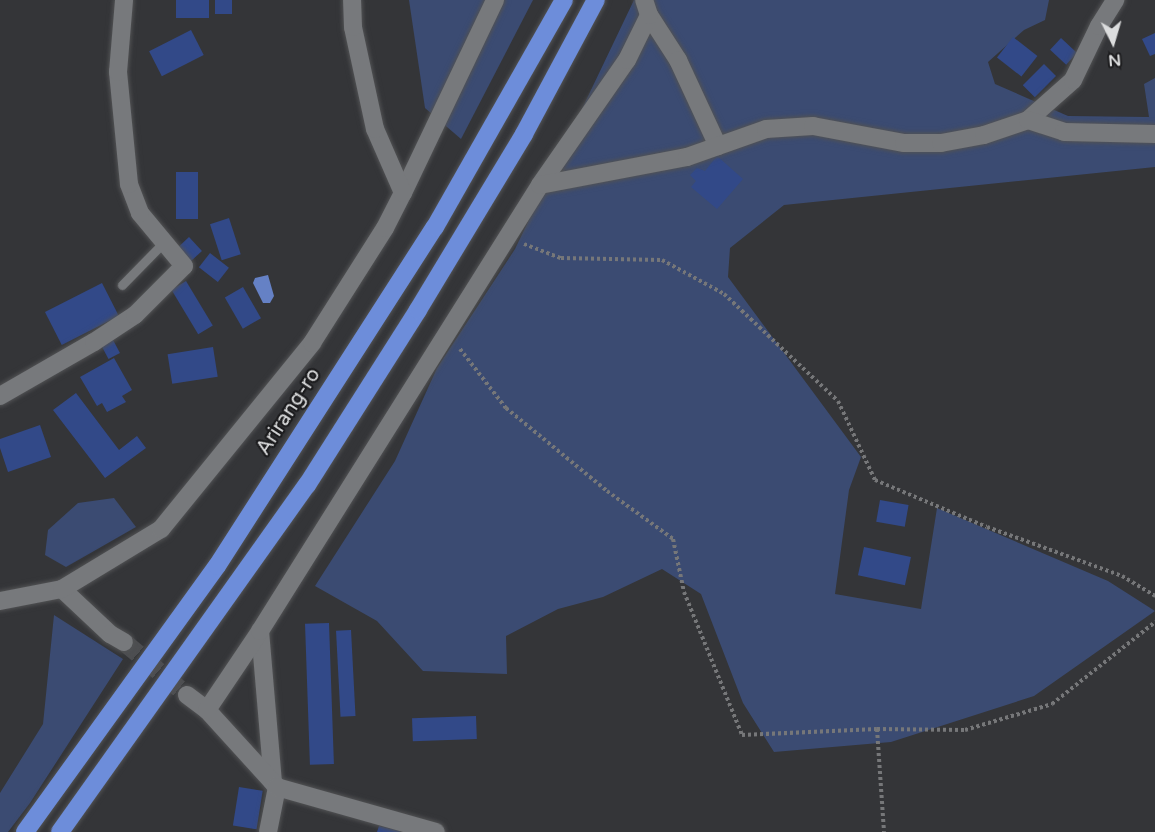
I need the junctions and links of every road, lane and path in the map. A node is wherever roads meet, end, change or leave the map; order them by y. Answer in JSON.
{"nodes":[{"id":1,"x":124,"y":0,"type":"edge"},
{"id":2,"x":352,"y":0,"type":"edge"},
{"id":3,"x":495,"y":0,"type":"edge"},
{"id":4,"x":564,"y":0,"type":"edge"},
{"id":5,"x":596,"y":0,"type":"edge"},
{"id":6,"x":1115,"y":0,"type":"edge"},
{"id":7,"x":646,"y":8,"type":"edge"},
{"id":8,"x":1028,"y":120,"type":"junction"},
{"id":9,"x":1155,"y":134,"type":"edge"},
{"id":10,"x":718,"y":146,"type":"junction"},
{"id":11,"x":540,"y":185,"type":"junction"},
{"id":12,"x":403,"y":193,"type":"junction"},
{"id":13,"x":507,"y":238,"type":"junction"},
{"id":14,"x":164,"y":242,"type":"junction"},
{"id":15,"x":122,"y":285,"type":"dead end"},
{"id":16,"x":447,"y":333,"type":"junction"},
{"id":17,"x":0,"y":396,"type":"edge"},
{"id":18,"x":62,"y":589,"type":"junction"},
{"id":19,"x":1155,"y":596,"type":"edge"},
{"id":20,"x":0,"y":601,"type":"edge"},
{"id":21,"x":1155,"y":622,"type":"edge"},
{"id":22,"x":260,"y":631,"type":"junction"},
{"id":23,"x":124,"y":642,"type":"tunnel mouth"},
{"id":24,"x":187,"y":695,"type":"tunnel mouth"},
{"id":25,"x":207,"y":710,"type":"junction"},
{"id":26,"x":877,"y":729,"type":"junction"},
{"id":27,"x":275,"y":784,"type":"junction"},
{"id":28,"x":25,"y":832,"type":"edge"},
{"id":29,"x":60,"y":832,"type":"edge"},
{"id":30,"x":268,"y":832,"type":"edge"},
{"id":31,"x":436,"y":832,"type":"edge"},
{"id":32,"x":884,"y":832,"type":"edge"}],
"edges":[{"from":1,"to":14,"type":"street"},
{"from":2,"to":12,"type":"street"},
{"from":3,"to":12,"type":"street"},
{"from":4,"to":28,"type":"highway","name":"Arirang-ro"},
{"from":5,"to":29,"type":"highway"},
{"from":6,"to":8,"type":"street"},
{"from":7,"to":10,"type":"street"},
{"from":7,"to":11,"type":"street"},
{"from":8,"to":9,"type":"street"},
{"from":8,"to":10,"type":"street"},
{"from":10,"to":11,"type":"street"},
{"from":11,"to":13,"type":"street"},
{"from":12,"to":18,"type":"street"},
{"from":13,"to":16,"type":"street"},
{"from":13,"to":19,"type":"path"},
{"from":14,"to":15,"type":"lane"},
{"from":14,"to":17,"type":"street"},
{"from":16,"to":22,"type":"street"},
{"from":16,"to":26,"type":"path"},
{"from":18,"to":20,"type":"street"},
{"from":18,"to":23,"type":"street"},
{"from":21,"to":26,"type":"path"},
{"from":22,"to":25,"type":"street"},
{"from":22,"to":27,"type":"street"},
{"from":24,"to":25,"type":"street"},
{"from":25,"to":27,"type":"street"},
{"from":26,"to":32,"type":"path"},
{"from":27,"to":30,"type":"street"},
{"from":27,"to":31,"type":"street"}]}
